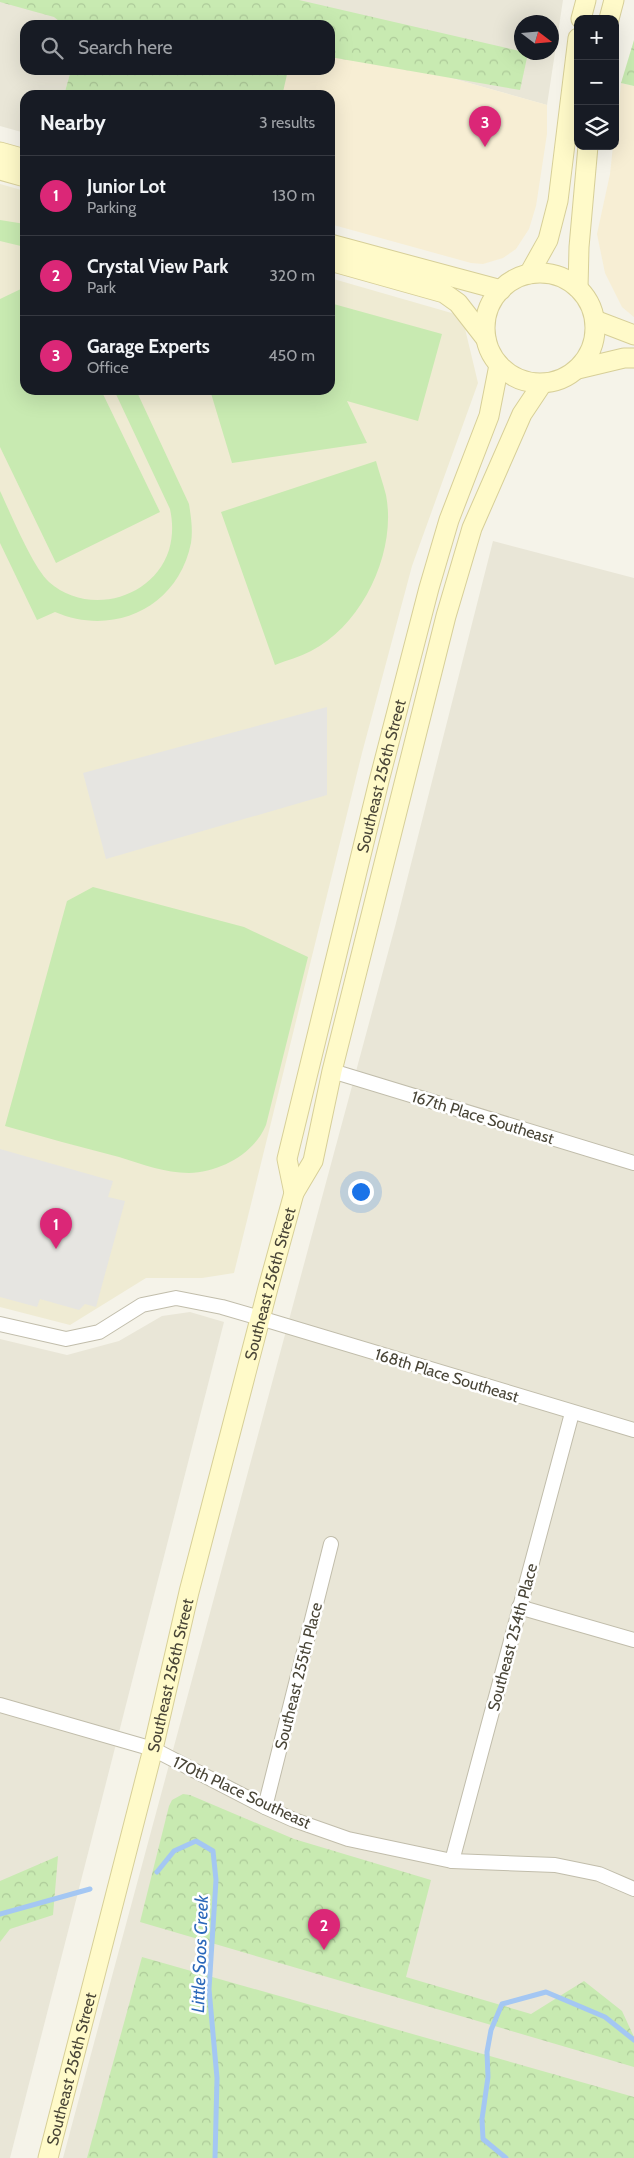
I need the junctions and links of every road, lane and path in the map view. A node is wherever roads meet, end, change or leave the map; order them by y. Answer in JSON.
{"nodes":[{"id":1,"x":586,"y":0,"type":"edge"},
{"id":2,"x":614,"y":0,"type":"edge"},
{"id":3,"x":582,"y":15,"type":"edge"},
{"id":4,"x":610,"y":15,"type":"edge"},
{"id":5,"x":574,"y":60,"type":"edge"},
{"id":6,"x":588,"y":150,"type":"edge"},
{"id":7,"x":0,"y":152,"type":"edge"},
{"id":8,"x":20,"y":157,"type":"edge"},
{"id":9,"x":0,"y":170,"type":"edge"},
{"id":10,"x":20,"y":176,"type":"edge"},
{"id":11,"x":335,"y":245,"type":"edge"},
{"id":12,"x":335,"y":262,"type":"edge"},
{"id":13,"x":529,"y":274,"type":"junction"},
{"id":14,"x":578,"y":288,"type":"junction"},
{"id":15,"x":501,"y":290,"type":"junction"},
{"id":16,"x":595,"y":320,"type":"junction"},
{"id":17,"x":634,"y":335,"type":"edge"},
{"id":18,"x":486,"y":339,"type":"junction"},
{"id":19,"x":634,"y":358,"type":"edge"},
{"id":20,"x":499,"y":366,"type":"junction"},
{"id":21,"x":578,"y":369,"type":"junction"},
{"id":22,"x":542,"y":384,"type":"junction"},
{"id":23,"x":408,"y":666,"type":"junction"},
{"id":24,"x":426,"y":697,"type":"junction"},
{"id":25,"x":332,"y":1072,"type":"junction"},
{"id":26,"x":634,"y":1163,"type":"edge"},
{"id":27,"x":294,"y":1193,"type":"junction"},
{"id":28,"x":260,"y":1318,"type":"junction"},
{"id":29,"x":0,"y":1324,"type":"edge"},
{"id":30,"x":572,"y":1413,"type":"junction"},
{"id":31,"x":634,"y":1430,"type":"edge"},
{"id":32,"x":331,"y":1544,"type":"dead end"},
{"id":33,"x":519,"y":1608,"type":"junction"},
{"id":34,"x":634,"y":1640,"type":"edge"},
{"id":35,"x":0,"y":1705,"type":"edge"},
{"id":36,"x":153,"y":1749,"type":"junction"},
{"id":37,"x":264,"y":1807,"type":"junction"},
{"id":38,"x":452,"y":1861,"type":"junction"},
{"id":39,"x":634,"y":1889,"type":"edge"},
{"id":40,"x":48,"y":2158,"type":"edge"}],
"edges":[{"from":1,"to":3,"type":"main road"},
{"from":2,"to":4,"type":"main road"},
{"from":5,"to":13,"type":"main road"},
{"from":6,"to":14,"type":"main road"},
{"from":7,"to":8,"type":"main road"},
{"from":9,"to":10,"type":"main road"},
{"from":11,"to":15,"type":"main road"},
{"from":12,"to":18,"type":"main road"},
{"from":13,"to":14,"type":"main road"},
{"from":13,"to":15,"type":"main road"},
{"from":14,"to":16,"type":"main road"},
{"from":15,"to":18,"type":"main road"},
{"from":16,"to":17,"type":"main road"},
{"from":16,"to":21,"type":"main road"},
{"from":18,"to":20,"type":"main road"},
{"from":19,"to":21,"type":"main road"},
{"from":20,"to":22,"type":"main road"},
{"from":20,"to":23,"type":"main road","name":"Southeast 256th Street"},
{"from":21,"to":22,"type":"main road"},
{"from":22,"to":24,"type":"main road","name":"Southeast 256th Street"},
{"from":23,"to":24,"type":"main road"},
{"from":23,"to":27,"type":"main road","name":"Southeast 256th Street"},
{"from":24,"to":25,"type":"main road","name":"Southeast 256th Street"},
{"from":25,"to":26,"type":"street","name":"167th Place Southeast"},
{"from":25,"to":27,"type":"main road","name":"Southeast 256th Street"},
{"from":27,"to":28,"type":"main road","name":"Southeast 256th Street"},
{"from":28,"to":29,"type":"street","name":"168th Place Southeast"},
{"from":28,"to":30,"type":"street","name":"168th Place Southeast"},
{"from":28,"to":36,"type":"main road","name":"Southeast 256th Street"},
{"from":30,"to":31,"type":"street","name":"168th Place Southeast"},
{"from":30,"to":33,"type":"street","name":"Southeast 254th Place"},
{"from":32,"to":37,"type":"street","name":"Southeast 255th Place"},
{"from":33,"to":34,"type":"street"},
{"from":33,"to":38,"type":"street","name":"Southeast 254th Place"},
{"from":35,"to":36,"type":"street","name":"170th Place Southeast"},
{"from":36,"to":37,"type":"street","name":"170th Place Southeast"},
{"from":36,"to":40,"type":"main road","name":"Southeast 256th Street"},
{"from":37,"to":38,"type":"street","name":"170th Place Southeast"},
{"from":38,"to":39,"type":"street","name":"170th Place Southeast"}]}
